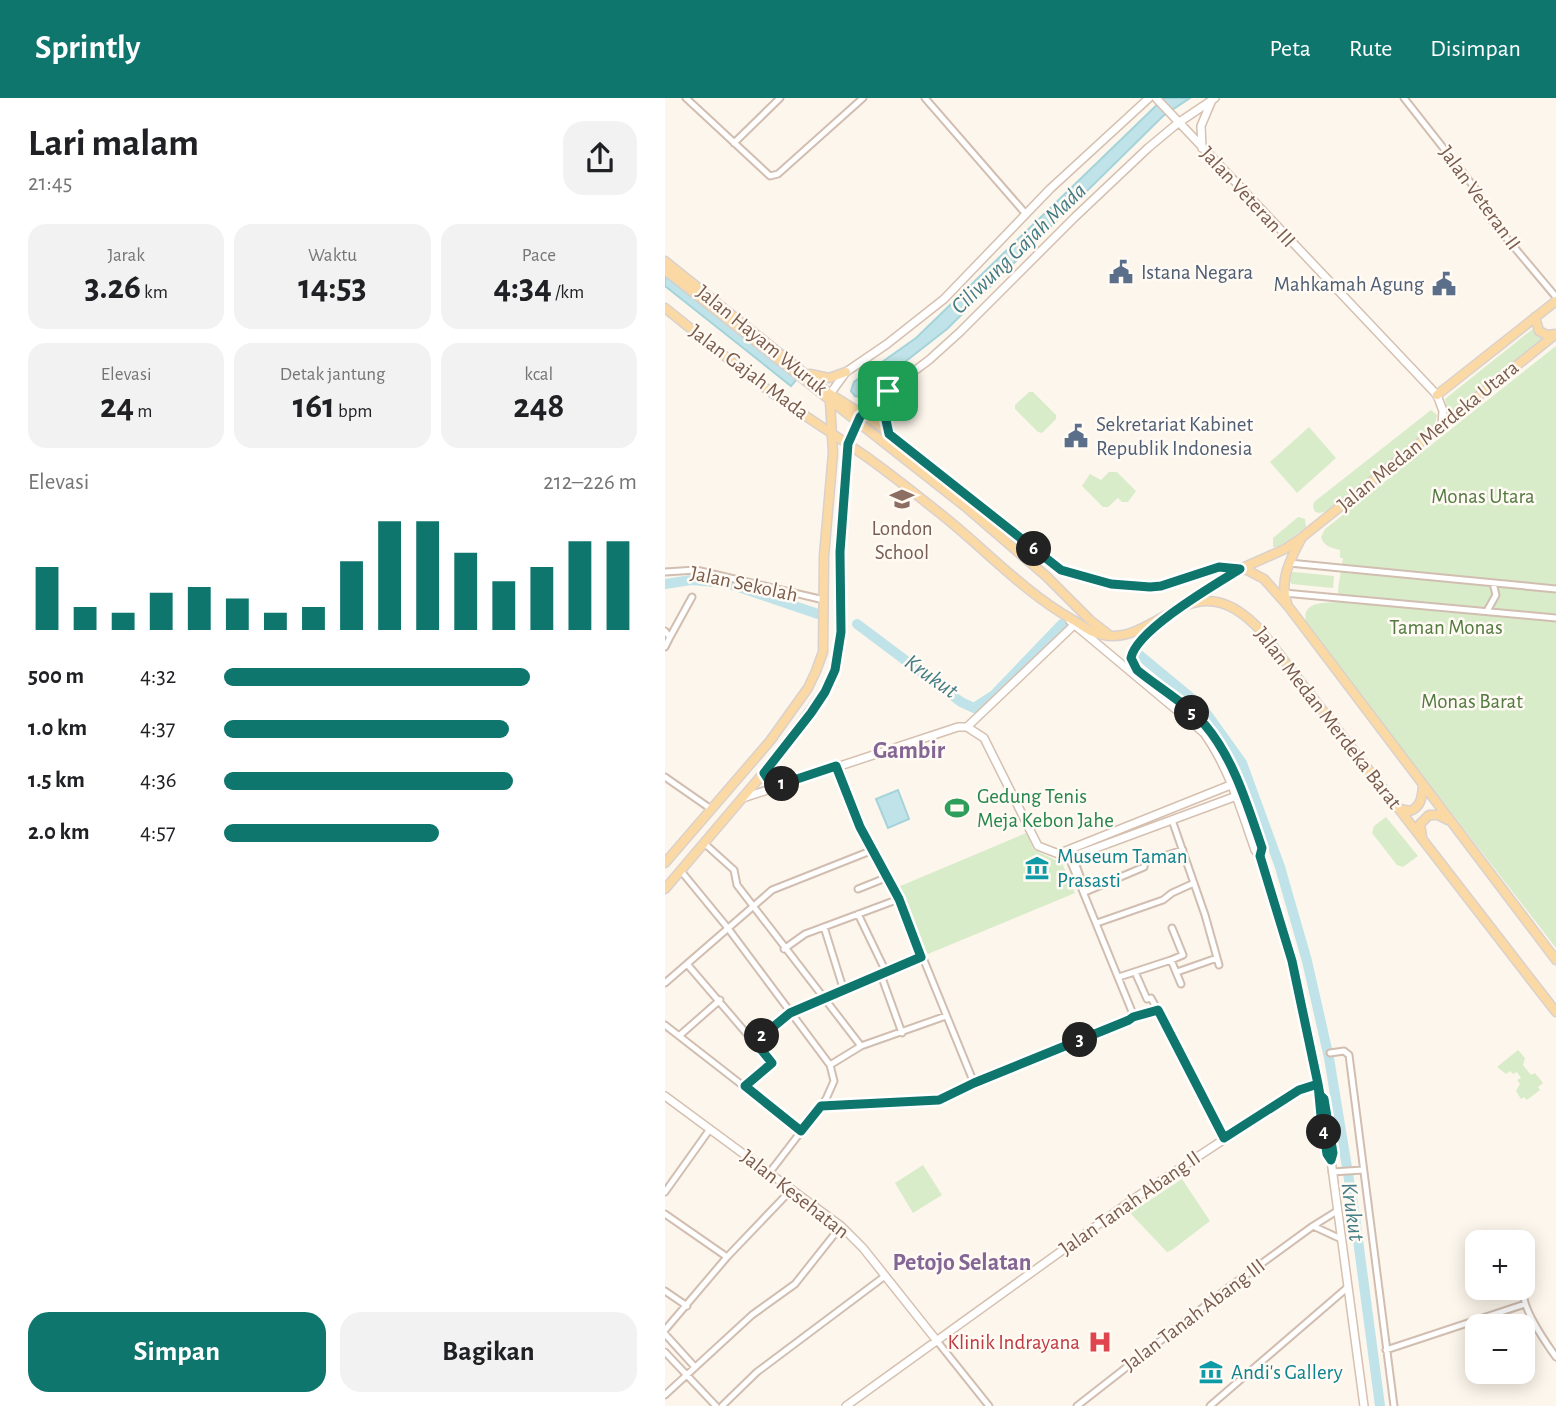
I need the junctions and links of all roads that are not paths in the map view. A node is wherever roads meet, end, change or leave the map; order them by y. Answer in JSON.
{"nodes":[{"id":1,"x":687,"y":98,"type":"edge"},
{"id":2,"x":766,"y":98,"type":"edge"},
{"id":3,"x":780,"y":98,"type":"edge"},
{"id":4,"x":863,"y":98,"type":"edge"},
{"id":5,"x":925,"y":98,"type":"edge"},
{"id":6,"x":1149,"y":98,"type":"edge"},
{"id":7,"x":1404,"y":98,"type":"edge"},
{"id":8,"x":1157,"y":99,"type":"edge"},
{"id":9,"x":1214,"y":99,"type":"edge"},
{"id":10,"x":772,"y":106,"type":"junction"},
{"id":11,"x":1178,"y":123,"type":"junction"},
{"id":12,"x":734,"y":142,"type":"junction"},
{"id":13,"x":1202,"y":149,"type":"junction"},
{"id":14,"x":1025,"y":213,"type":"junction"},
{"id":15,"x":665,"y":261,"type":"edge"},
{"id":16,"x":665,"y":270,"type":"edge"},
{"id":17,"x":1556,"y":299,"type":"edge"},
{"id":18,"x":665,"y":308,"type":"edge"},
{"id":19,"x":1535,"y":317,"type":"junction"},
{"id":20,"x":1556,"y":334,"type":"edge"},
{"id":21,"x":804,"y":372,"type":"junction"},
{"id":22,"x":846,"y":372,"type":"junction"},
{"id":23,"x":888,"y":391,"type":"junction"},
{"id":24,"x":1437,"y":395,"type":"junction"},
{"id":25,"x":830,"y":398,"type":"junction"},
{"id":26,"x":860,"y":418,"type":"junction"},
{"id":27,"x":1442,"y":424,"type":"junction"},
{"id":28,"x":889,"y":434,"type":"junction"},
{"id":29,"x":833,"y":436,"type":"junction"},
{"id":30,"x":848,"y":444,"type":"junction"},
{"id":31,"x":862,"y":453,"type":"junction"},
{"id":32,"x":849,"y":457,"type":"junction"},
{"id":33,"x":1301,"y":538,"type":"junction"},
{"id":34,"x":1289,"y":563,"type":"junction"},
{"id":35,"x":1240,"y":569,"type":"junction"},
{"id":36,"x":665,"y":572,"type":"edge"},
{"id":37,"x":1493,"y":583,"type":"junction"},
{"id":38,"x":1556,"y":589,"type":"edge"},
{"id":39,"x":1284,"y":593,"type":"junction"},
{"id":40,"x":692,"y":597,"type":"dead end"},
{"id":41,"x":1189,"y":602,"type":"junction"},
{"id":42,"x":824,"y":603,"type":"junction"},
{"id":43,"x":1288,"y":606,"type":"junction"},
{"id":44,"x":1178,"y":608,"type":"junction"},
{"id":45,"x":1056,"y":610,"type":"junction"},
{"id":46,"x":1487,"y":611,"type":"junction"},
{"id":47,"x":1556,"y":618,"type":"edge"},
{"id":48,"x":1074,"y":625,"type":"junction"},
{"id":49,"x":665,"y":631,"type":"edge"},
{"id":50,"x":670,"y":637,"type":"junction"},
{"id":51,"x":1113,"y":637,"type":"junction"},
{"id":52,"x":665,"y":647,"type":"edge"},
{"id":53,"x":967,"y":727,"type":"junction"},
{"id":54,"x":836,"y":766,"type":"junction"},
{"id":55,"x":764,"y":773,"type":"junction"},
{"id":56,"x":665,"y":777,"type":"edge"},
{"id":57,"x":1234,"y":784,"type":"junction"},
{"id":58,"x":1423,"y":786,"type":"junction"},
{"id":59,"x":773,"y":787,"type":"junction"},
{"id":60,"x":1239,"y":795,"type":"junction"},
{"id":61,"x":743,"y":798,"type":"junction"},
{"id":62,"x":1397,"y":807,"type":"junction"},
{"id":63,"x":712,"y":810,"type":"junction"},
{"id":64,"x":1172,"y":820,"type":"junction"},
{"id":65,"x":1449,"y":821,"type":"junction"},
{"id":66,"x":1423,"y":840,"type":"junction"},
{"id":67,"x":704,"y":843,"type":"junction"},
{"id":68,"x":873,"y":850,"type":"junction"},
{"id":69,"x":1183,"y":850,"type":"junction"},
{"id":70,"x":1067,"y":854,"type":"junction"},
{"id":71,"x":665,"y":863,"type":"edge"},
{"id":72,"x":681,"y":871,"type":"junction"},
{"id":73,"x":888,"y":877,"type":"junction"},
{"id":74,"x":1194,"y":883,"type":"junction"},
{"id":75,"x":665,"y":889,"type":"edge"},
{"id":76,"x":858,"y":889,"type":"dead end"},
{"id":77,"x":1086,"y":894,"type":"junction"},
{"id":78,"x":899,"y":899,"type":"junction"},
{"id":79,"x":753,"y":905,"type":"junction"},
{"id":80,"x":858,"y":914,"type":"junction"},
{"id":81,"x":1097,"y":923,"type":"junction"},
{"id":82,"x":727,"y":927,"type":"junction"},
{"id":83,"x":824,"y":927,"type":"junction"},
{"id":84,"x":1172,"y":928,"type":"dead end"},
{"id":85,"x":785,"y":949,"type":"junction"},
{"id":86,"x":1183,"y":955,"type":"junction"},
{"id":87,"x":921,"y":957,"type":"junction"},
{"id":88,"x":1217,"y":958,"type":"junction"},
{"id":89,"x":1171,"y":960,"type":"junction"},
{"id":90,"x":1556,"y":960,"type":"edge"},
{"id":91,"x":687,"y":964,"type":"junction"},
{"id":92,"x":1219,"y":965,"type":"dead end"},
{"id":93,"x":1190,"y":968,"type":"junction"},
{"id":94,"x":1135,"y":972,"type":"junction"},
{"id":95,"x":1177,"y":972,"type":"junction"},
{"id":96,"x":883,"y":974,"type":"junction"},
{"id":97,"x":1119,"y":977,"type":"junction"},
{"id":98,"x":665,"y":983,"type":"edge"},
{"id":99,"x":1181,"y":984,"type":"dead end"},
{"id":100,"x":844,"y":991,"type":"junction"},
{"id":101,"x":824,"y":999,"type":"junction"},
{"id":102,"x":720,"y":1000,"type":"junction"},
{"id":103,"x":1158,"y":1010,"type":"junction"},
{"id":104,"x":1556,"y":1012,"type":"edge"},
{"id":105,"x":790,"y":1013,"type":"junction"},
{"id":106,"x":946,"y":1016,"type":"junction"},
{"id":107,"x":1133,"y":1017,"type":"junction"},
{"id":108,"x":665,"y":1025,"type":"edge"},
{"id":109,"x":902,"y":1033,"type":"junction"},
{"id":110,"x":679,"y":1036,"type":"junction"},
{"id":111,"x":755,"y":1042,"type":"junction"},
{"id":112,"x":861,"y":1046,"type":"junction"},
{"id":113,"x":1330,"y":1053,"type":"dead end"},
{"id":114,"x":830,"y":1065,"type":"junction"},
{"id":115,"x":974,"y":1083,"type":"junction"},
{"id":116,"x":1318,"y":1084,"type":"junction"},
{"id":117,"x":745,"y":1086,"type":"junction"},
{"id":118,"x":665,"y":1096,"type":"edge"},
{"id":119,"x":821,"y":1106,"type":"junction"},
{"id":120,"x":709,"y":1129,"type":"junction"},
{"id":121,"x":801,"y":1131,"type":"junction"},
{"id":122,"x":1224,"y":1138,"type":"junction"},
{"id":123,"x":1359,"y":1170,"type":"junction"},
{"id":124,"x":770,"y":1172,"type":"junction"},
{"id":125,"x":1335,"y":1172,"type":"junction"},
{"id":126,"x":792,"y":1189,"type":"junction"},
{"id":127,"x":665,"y":1192,"type":"edge"},
{"id":128,"x":1338,"y":1211,"type":"junction"},
{"id":129,"x":665,"y":1214,"type":"edge"},
{"id":130,"x":841,"y":1226,"type":"junction"},
{"id":131,"x":1313,"y":1226,"type":"junction"},
{"id":132,"x":1341,"y":1239,"type":"junction"},
{"id":133,"x":727,"y":1257,"type":"junction"},
{"id":134,"x":885,"y":1276,"type":"junction"},
{"id":135,"x":1348,"y":1287,"type":"junction"},
{"id":136,"x":665,"y":1290,"type":"edge"},
{"id":137,"x":1524,"y":1300,"type":"edge"},
{"id":138,"x":1525,"y":1304,"type":"junction"},
{"id":139,"x":687,"y":1306,"type":"junction"},
{"id":140,"x":665,"y":1332,"type":"edge"},
{"id":141,"x":936,"y":1341,"type":"junction"},
{"id":142,"x":1386,"y":1350,"type":"junction"},
{"id":143,"x":665,"y":1352,"type":"edge"},
{"id":144,"x":1556,"y":1357,"type":"edge"},
{"id":145,"x":694,"y":1366,"type":"junction"},
{"id":146,"x":687,"y":1373,"type":"junction"},
{"id":147,"x":665,"y":1395,"type":"edge"},
{"id":148,"x":716,"y":1406,"type":"edge"},
{"id":149,"x":722,"y":1406,"type":"edge"},
{"id":150,"x":846,"y":1406,"type":"edge"},
{"id":151,"x":989,"y":1406,"type":"edge"},
{"id":152,"x":1077,"y":1406,"type":"edge"},
{"id":153,"x":1210,"y":1406,"type":"edge"},
{"id":154,"x":1364,"y":1406,"type":"edge"},
{"id":155,"x":1394,"y":1406,"type":"edge"}],
"edges":[{"from":1,"to":12,"type":"street"},
{"from":2,"to":10,"type":"street"},
{"from":3,"to":10,"type":"street"},
{"from":4,"to":12,"type":"street"},
{"from":5,"to":14,"type":"street"},
{"from":6,"to":14,"type":"street"},
{"from":7,"to":17,"type":"street","name":"Jalan Veteran II"},
{"from":8,"to":11,"type":"street","name":"Jalan Veteran III"},
{"from":9,"to":11,"type":"street"},
{"from":9,"to":13,"type":"street"},
{"from":10,"to":12,"type":"street"},
{"from":11,"to":13,"type":"street","name":"Jalan Veteran III"},
{"from":11,"to":23,"type":"street"},
{"from":13,"to":24,"type":"street","name":"Jalan Veteran III"},
{"from":14,"to":22,"type":"street"},
{"from":15,"to":21,"type":"main road","name":"Jalan Hayam Wuruk"},
{"from":16,"to":25,"type":"main road","name":"Jalan Hayam Wuruk"},
{"from":17,"to":19,"type":"main road","name":"Jalan Medan Merdeka Utara"},
{"from":18,"to":29,"type":"main road","name":"Jalan Gajah Mada"},
{"from":19,"to":20,"type":"main road"},
{"from":19,"to":24,"type":"main road","name":"Jalan Medan Merdeka Utara"},
{"from":20,"to":27,"type":"main road","name":"Jalan Medan Merdeka Utara"},
{"from":21,"to":22,"type":"main road"},
{"from":21,"to":25,"type":"main road","name":"Jalan Hayam Wuruk"},
{"from":22,"to":25,"type":"street"},
{"from":23,"to":26,"type":"street"},
{"from":23,"to":28,"type":"main road"},
{"from":24,"to":27,"type":"street"},
{"from":25,"to":26,"type":"main road","name":"Jalan Hayam Wuruk"},
{"from":25,"to":29,"type":"main road"},
{"from":26,"to":28,"type":"main road"},
{"from":26,"to":30,"type":"main road"},
{"from":26,"to":51,"type":"main road"},
{"from":27,"to":33,"type":"main road","name":"Jalan Medan Merdeka Utara"},
{"from":28,"to":35,"type":"main road"},
{"from":29,"to":30,"type":"main road"},
{"from":29,"to":42,"type":"main road"},
{"from":30,"to":31,"type":"main road"},
{"from":30,"to":32,"type":"main road"},
{"from":31,"to":32,"type":"main road"},
{"from":31,"to":45,"type":"main road"},
{"from":32,"to":55,"type":"main road"},
{"from":33,"to":34,"type":"main road"},
{"from":33,"to":35,"type":"main road","name":"Jalan Medan Merdeka Utara"},
{"from":34,"to":37,"type":"street"},
{"from":34,"to":39,"type":"main road"},
{"from":35,"to":41,"type":"main road"},
{"from":35,"to":43,"type":"main road","name":"Jalan Medan Merdeka Barat"},
{"from":36,"to":42,"type":"street","name":"Jalan Sekolah"},
{"from":37,"to":38,"type":"street"},
{"from":37,"to":46,"type":"street"},
{"from":39,"to":43,"type":"main road"},
{"from":39,"to":46,"type":"street"},
{"from":40,"to":50,"type":"street"},
{"from":41,"to":44,"type":"main road"},
{"from":41,"to":62,"type":"main road","name":"Jalan Medan Merdeka Barat"},
{"from":42,"to":63,"type":"main road"},
{"from":43,"to":58,"type":"main road","name":"Jalan Medan Merdeka Barat"},
{"from":44,"to":51,"type":"main road"},
{"from":44,"to":57,"type":"street"},
{"from":45,"to":48,"type":"street"},
{"from":45,"to":51,"type":"main road"},
{"from":46,"to":47,"type":"street"},
{"from":48,"to":53,"type":"street"},
{"from":48,"to":57,"type":"street"},
{"from":49,"to":50,"type":"street"},
{"from":50,"to":52,"type":"street"},
{"from":53,"to":54,"type":"street"},
{"from":53,"to":70,"type":"street"},
{"from":54,"to":59,"type":"street"},
{"from":54,"to":68,"type":"street"},
{"from":55,"to":59,"type":"street"},
{"from":55,"to":61,"type":"main road"},
{"from":56,"to":63,"type":"street"},
{"from":57,"to":60,"type":"street"},
{"from":57,"to":70,"type":"street"},
{"from":58,"to":62,"type":"main road"},
{"from":58,"to":65,"type":"main road","name":"Jalan Medan Merdeka Barat"},
{"from":59,"to":61,"type":"street"},
{"from":60,"to":64,"type":"street"},
{"from":60,"to":116,"type":"street"},
{"from":61,"to":67,"type":"main road"},
{"from":62,"to":66,"type":"main road","name":"Jalan Medan Merdeka Barat"},
{"from":63,"to":71,"type":"main road"},
{"from":64,"to":69,"type":"street"},
{"from":64,"to":70,"type":"street"},
{"from":65,"to":66,"type":"main road"},
{"from":65,"to":90,"type":"main road","name":"Jalan Medan Merdeka Barat"},
{"from":66,"to":104,"type":"main road","name":"Jalan Medan Merdeka Barat"},
{"from":67,"to":72,"type":"main road"},
{"from":67,"to":79,"type":"street"},
{"from":68,"to":73,"type":"street"},
{"from":68,"to":79,"type":"street"},
{"from":69,"to":74,"type":"street"},
{"from":69,"to":77,"type":"street"},
{"from":70,"to":77,"type":"street"},
{"from":72,"to":75,"type":"main road"},
{"from":72,"to":82,"type":"street"},
{"from":73,"to":76,"type":"street"},
{"from":73,"to":78,"type":"street"},
{"from":74,"to":81,"type":"street"},
{"from":74,"to":88,"type":"street"},
{"from":77,"to":81,"type":"street"},
{"from":78,"to":80,"type":"street"},
{"from":78,"to":87,"type":"street"},
{"from":79,"to":82,"type":"street"},
{"from":79,"to":85,"type":"street"},
{"from":80,"to":83,"type":"street"},
{"from":80,"to":96,"type":"street"},
{"from":81,"to":97,"type":"street"},
{"from":82,"to":91,"type":"street"},
{"from":82,"to":105,"type":"street"},
{"from":83,"to":85,"type":"street"},
{"from":83,"to":100,"type":"street"},
{"from":84,"to":86,"type":"street"},
{"from":85,"to":101,"type":"street"},
{"from":86,"to":89,"type":"street"},
{"from":86,"to":93,"type":"street"},
{"from":87,"to":96,"type":"street"},
{"from":87,"to":106,"type":"street"},
{"from":88,"to":92,"type":"street"},
{"from":88,"to":93,"type":"street"},
{"from":89,"to":94,"type":"street"},
{"from":89,"to":95,"type":"street"},
{"from":91,"to":98,"type":"street"},
{"from":91,"to":102,"type":"street"},
{"from":93,"to":95,"type":"street"},
{"from":94,"to":97,"type":"street"},
{"from":94,"to":103,"type":"street"},
{"from":95,"to":99,"type":"street"},
{"from":96,"to":100,"type":"street"},
{"from":96,"to":109,"type":"street"},
{"from":97,"to":107,"type":"street"},
{"from":100,"to":101,"type":"street"},
{"from":101,"to":105,"type":"street"},
{"from":101,"to":112,"type":"street"},
{"from":102,"to":110,"type":"street"},
{"from":102,"to":111,"type":"street"},
{"from":103,"to":107,"type":"street"},
{"from":103,"to":122,"type":"street"},
{"from":105,"to":111,"type":"street"},
{"from":105,"to":114,"type":"street"},
{"from":106,"to":109,"type":"street"},
{"from":106,"to":115,"type":"street"},
{"from":107,"to":115,"type":"street"},
{"from":108,"to":110,"type":"street"},
{"from":109,"to":112,"type":"street"},
{"from":110,"to":117,"type":"street"},
{"from":111,"to":117,"type":"street"},
{"from":112,"to":114,"type":"street"},
{"from":113,"to":123,"type":"street"},
{"from":114,"to":119,"type":"street"},
{"from":115,"to":119,"type":"street"},
{"from":116,"to":122,"type":"street","name":"Jalan Tanah Abang II"},
{"from":116,"to":125,"type":"street"},
{"from":117,"to":121,"type":"street"},
{"from":118,"to":120,"type":"street","name":"Jalan Kesehatan"},
{"from":119,"to":121,"type":"street"},
{"from":120,"to":124,"type":"street","name":"Jalan Kesehatan"},
{"from":120,"to":127,"type":"street"},
{"from":121,"to":124,"type":"street"},
{"from":122,"to":141,"type":"street","name":"Jalan Tanah Abang II"},
{"from":123,"to":125,"type":"street"},
{"from":123,"to":142,"type":"street"},
{"from":124,"to":126,"type":"street","name":"Jalan Kesehatan"},
{"from":125,"to":128,"type":"street"},
{"from":126,"to":130,"type":"street","name":"Jalan Kesehatan"},
{"from":126,"to":133,"type":"street"},
{"from":128,"to":131,"type":"street","name":"Jalan Tanah Abang III"},
{"from":128,"to":132,"type":"street"},
{"from":129,"to":133,"type":"street"},
{"from":130,"to":134,"type":"street","name":"Jalan Kesehatan"},
{"from":130,"to":145,"type":"street"},
{"from":131,"to":132,"type":"street"},
{"from":131,"to":152,"type":"street","name":"Jalan Tanah Abang III"},
{"from":132,"to":135,"type":"street"},
{"from":133,"to":139,"type":"street"},
{"from":134,"to":141,"type":"street","name":"Jalan Kesehatan"},
{"from":134,"to":149,"type":"street"},
{"from":135,"to":153,"type":"street"},
{"from":135,"to":154,"type":"street"},
{"from":136,"to":139,"type":"street"},
{"from":137,"to":138,"type":"street"},
{"from":138,"to":142,"type":"street"},
{"from":138,"to":144,"type":"street"},
{"from":139,"to":140,"type":"street"},
{"from":140,"to":145,"type":"street"},
{"from":141,"to":150,"type":"street","name":"Jalan Tanah Abang II"},
{"from":141,"to":151,"type":"street","name":"Jalan Kesehatan"},
{"from":142,"to":155,"type":"street"},
{"from":143,"to":146,"type":"street"},
{"from":145,"to":146,"type":"street"},
{"from":146,"to":147,"type":"street"},
{"from":146,"to":148,"type":"street"}]}
